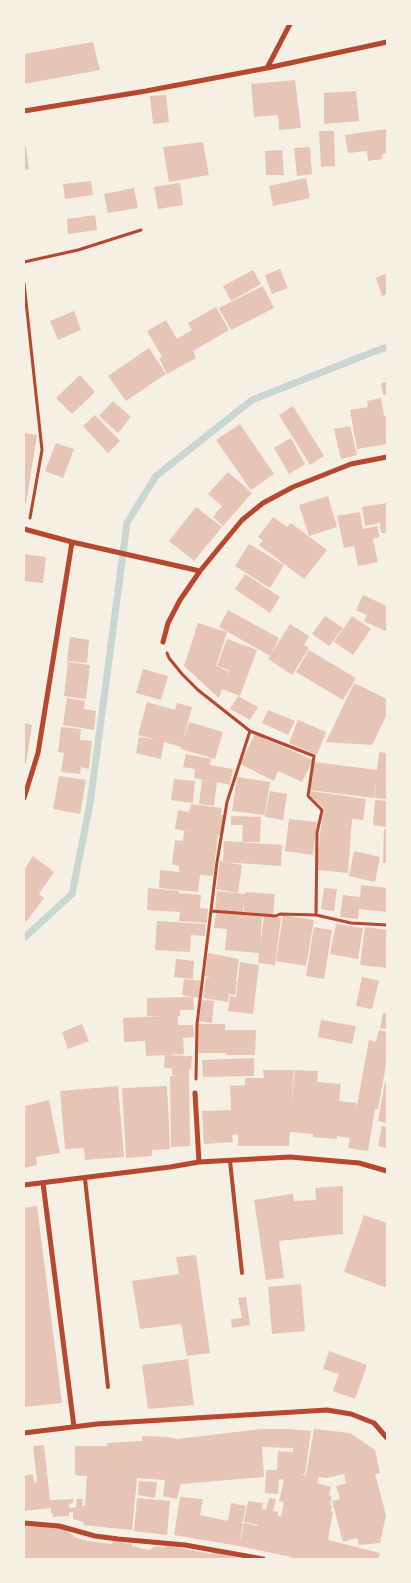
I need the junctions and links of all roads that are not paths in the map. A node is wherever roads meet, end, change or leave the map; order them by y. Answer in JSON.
{"nodes":[{"id":1,"x":290,"y":24,"type":"edge"},
{"id":2,"x":387,"y":42,"type":"edge"},
{"id":3,"x":267,"y":68,"type":"junction"},
{"id":4,"x":24,"y":111,"type":"edge"},
{"id":5,"x":387,"y":458,"type":"edge"},
{"id":6,"x":26,"y":529,"type":"edge"},
{"id":7,"x":72,"y":542,"type":"junction"},
{"id":8,"x":200,"y":571,"type":"junction"},
{"id":9,"x":163,"y":642,"type":"road end"},
{"id":10,"x":24,"y":798,"type":"edge"},
{"id":11,"x":195,"y":1093,"type":"road end"},
{"id":12,"x":230,"y":1160,"type":"junction"},
{"id":13,"x":199,"y":1162,"type":"junction"},
{"id":14,"x":387,"y":1171,"type":"edge"},
{"id":15,"x":85,"y":1179,"type":"junction"},
{"id":16,"x":42,"y":1183,"type":"junction"},
{"id":17,"x":24,"y":1185,"type":"edge"},
{"id":18,"x":242,"y":1273,"type":"dead end"},
{"id":19,"x":108,"y":1386,"type":"dead end"},
{"id":20,"x":74,"y":1427,"type":"junction"},
{"id":21,"x":24,"y":1433,"type":"edge"},
{"id":22,"x":387,"y":1438,"type":"edge"},
{"id":23,"x":24,"y":1522,"type":"edge"},
{"id":24,"x":263,"y":1559,"type":"edge"}],
"edges":[{"from":1,"to":3,"type":"street"},
{"from":2,"to":3,"type":"street"},
{"from":3,"to":4,"type":"street"},
{"from":5,"to":8,"type":"street"},
{"from":6,"to":7,"type":"street"},
{"from":7,"to":8,"type":"street"},
{"from":7,"to":10,"type":"street"},
{"from":8,"to":9,"type":"street"},
{"from":11,"to":13,"type":"street"},
{"from":12,"to":13,"type":"street"},
{"from":12,"to":14,"type":"street"},
{"from":12,"to":18,"type":"lane"},
{"from":13,"to":15,"type":"street"},
{"from":15,"to":16,"type":"street"},
{"from":15,"to":19,"type":"lane"},
{"from":16,"to":17,"type":"street"},
{"from":16,"to":20,"type":"street"},
{"from":20,"to":21,"type":"street"},
{"from":20,"to":22,"type":"street"},
{"from":23,"to":24,"type":"street"}]}
